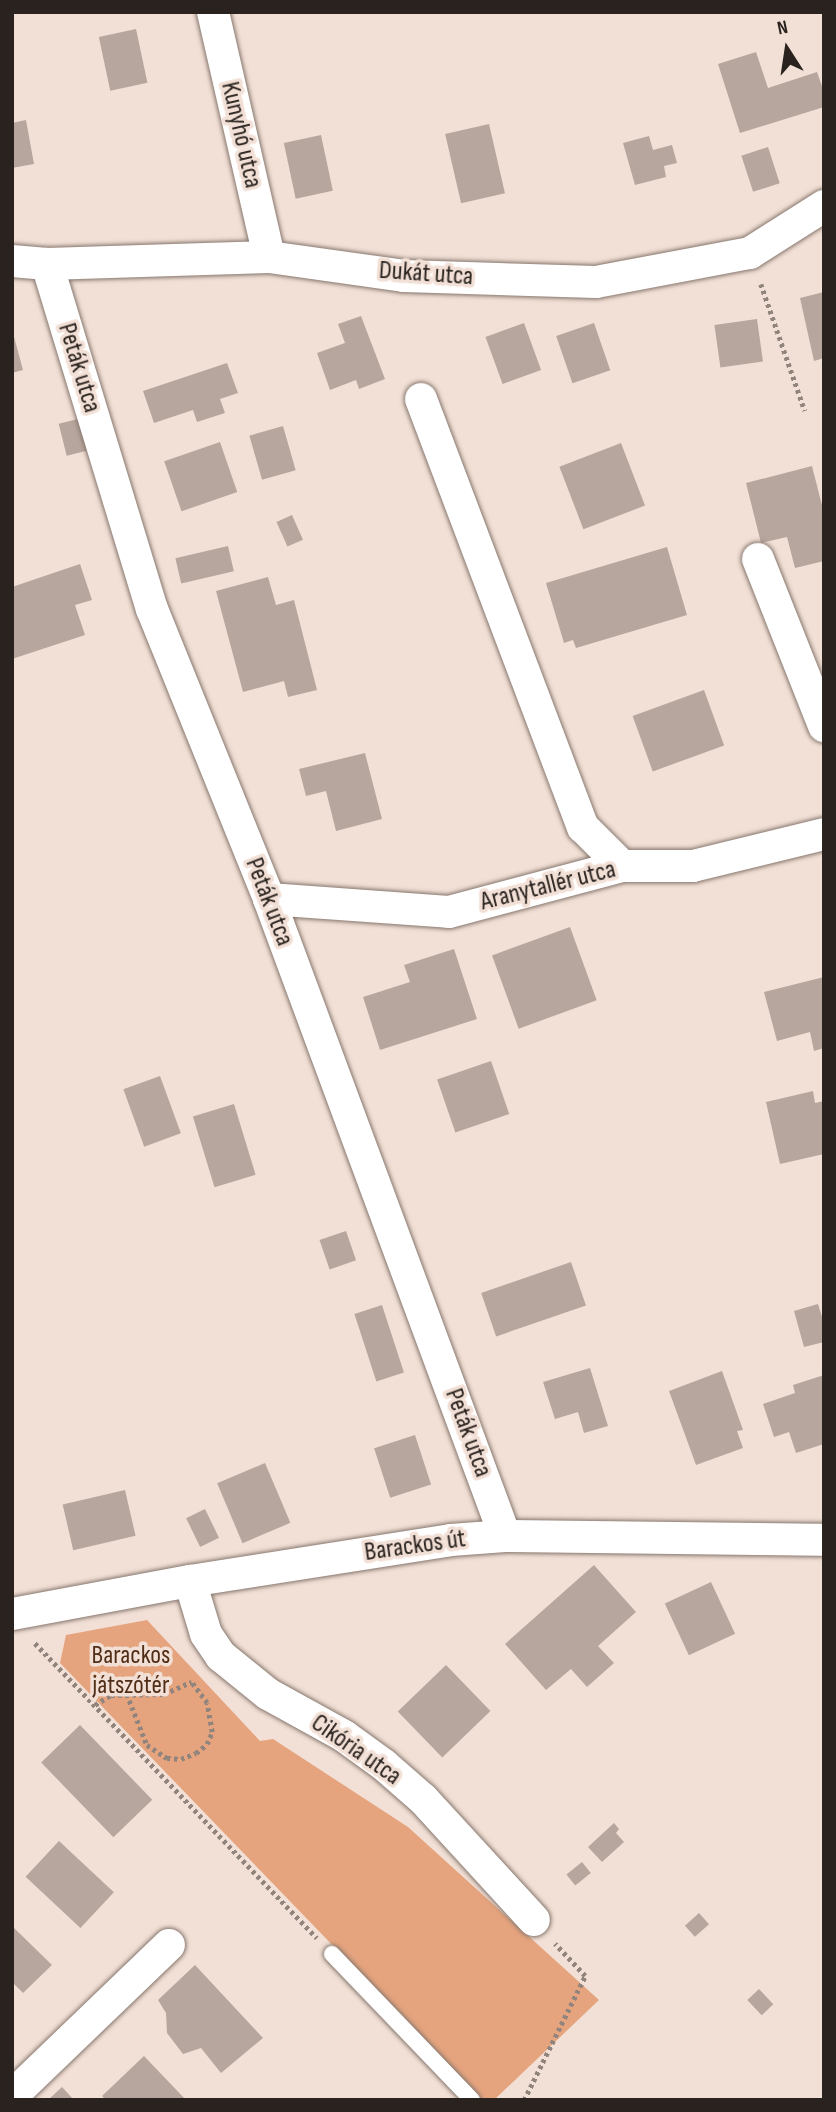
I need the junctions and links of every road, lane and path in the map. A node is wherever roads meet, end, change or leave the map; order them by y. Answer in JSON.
{"nodes":[{"id":1,"x":213,"y":12,"type":"edge"},
{"id":2,"x":824,"y":206,"type":"edge"},
{"id":3,"x":750,"y":253,"type":"junction"},
{"id":4,"x":269,"y":257,"type":"junction"},
{"id":5,"x":12,"y":261,"type":"edge"},
{"id":6,"x":47,"y":264,"type":"junction"},
{"id":7,"x":421,"y":399,"type":"dead end"},
{"id":8,"x":805,"y":411,"type":"dead end"},
{"id":9,"x":758,"y":559,"type":"dead end"},
{"id":10,"x":824,"y":726,"type":"edge"},
{"id":11,"x":824,"y":834,"type":"edge"},
{"id":12,"x":622,"y":866,"type":"junction"},
{"id":13,"x":269,"y":899,"type":"junction"},
{"id":14,"x":505,"y":1536,"type":"junction"},
{"id":15,"x":824,"y":1540,"type":"edge"},
{"id":16,"x":190,"y":1581,"type":"junction"},
{"id":17,"x":21,"y":1626,"type":"edge"},
{"id":18,"x":198,"y":1676,"type":"dead end"},
{"id":19,"x":191,"y":1682,"type":"junction"},
{"id":20,"x":127,"y":1694,"type":"junction"},
{"id":21,"x":95,"y":1704,"type":"junction"},
{"id":22,"x":534,"y":1920,"type":"joint"},
{"id":23,"x":169,"y":1945,"type":"dead end"},
{"id":24,"x":332,"y":1954,"type":"joint"},
{"id":25,"x":12,"y":2092,"type":"edge"},
{"id":26,"x":472,"y":2100,"type":"edge"},
{"id":27,"x":524,"y":2100,"type":"edge"}],
"edges":[{"from":1,"to":4,"type":"street","name":"Kunyhó utca"},
{"from":2,"to":3,"type":"street","name":"Dukát utca"},
{"from":3,"to":4,"type":"street","name":"Dukát utca"},
{"from":3,"to":8,"type":"path"},
{"from":4,"to":6,"type":"street","name":"Dukát utca"},
{"from":5,"to":6,"type":"street","name":"Dukát utca"},
{"from":6,"to":13,"type":"street","name":"Peták utca"},
{"from":7,"to":12,"type":"street"},
{"from":9,"to":10,"type":"street"},
{"from":11,"to":12,"type":"street","name":"Aranytallér utca"},
{"from":12,"to":13,"type":"street","name":"Aranytallér utca"},
{"from":13,"to":14,"type":"street","name":"Peták utca"},
{"from":14,"to":15,"type":"street","name":"Barackos út"},
{"from":14,"to":16,"type":"street","name":"Barackos út"},
{"from":16,"to":17,"type":"street","name":"Barackos út"},
{"from":16,"to":22,"type":"street","name":"Cikória utca"},
{"from":17,"to":21,"type":"path"},
{"from":18,"to":19,"type":"path"},
{"from":19,"to":20,"type":"path"},
{"from":19,"to":20,"type":"path"},
{"from":20,"to":21,"type":"path"},
{"from":21,"to":24,"type":"path"},
{"from":22,"to":27,"type":"path"},
{"from":23,"to":25,"type":"street"},
{"from":24,"to":26,"type":"lane"}]}
